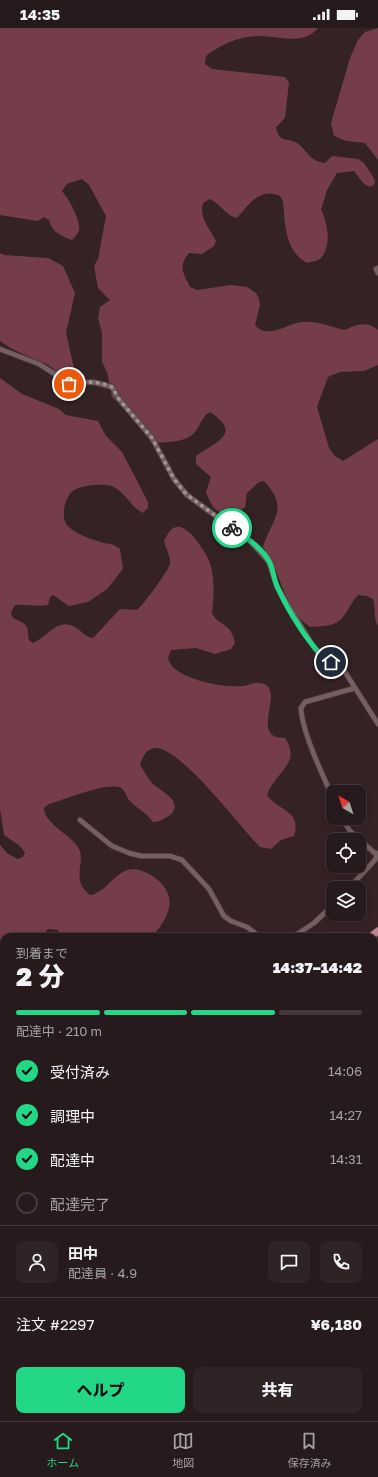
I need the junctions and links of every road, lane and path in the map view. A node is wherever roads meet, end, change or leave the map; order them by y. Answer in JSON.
{"nodes":[{"id":1,"x":378,"y":268,"type":"edge"},
{"id":2,"x":378,"y":273,"type":"edge"},
{"id":3,"x":0,"y":349,"type":"edge"},
{"id":4,"x":355,"y":688,"type":"junction"},
{"id":5,"x":378,"y":724,"type":"edge"},
{"id":6,"x":326,"y":785,"type":"edge"},
{"id":7,"x":80,"y":820,"type":"dead end"},
{"id":8,"x":346,"y":825,"type":"edge"},
{"id":9,"x":378,"y":854,"type":"edge"},
{"id":10,"x":356,"y":881,"type":"edge"},
{"id":11,"x":326,"y":912,"type":"edge"},
{"id":12,"x":255,"y":933,"type":"edge"},
{"id":13,"x":300,"y":933,"type":"edge"}],
"edges":[{"from":1,"to":2,"type":"street"},
{"from":3,"to":4,"type":"street"},
{"from":4,"to":5,"type":"street"},
{"from":4,"to":6,"type":"street"},
{"from":7,"to":12,"type":"street"},
{"from":8,"to":9,"type":"street"},
{"from":9,"to":10,"type":"street"},
{"from":11,"to":13,"type":"street"}]}
